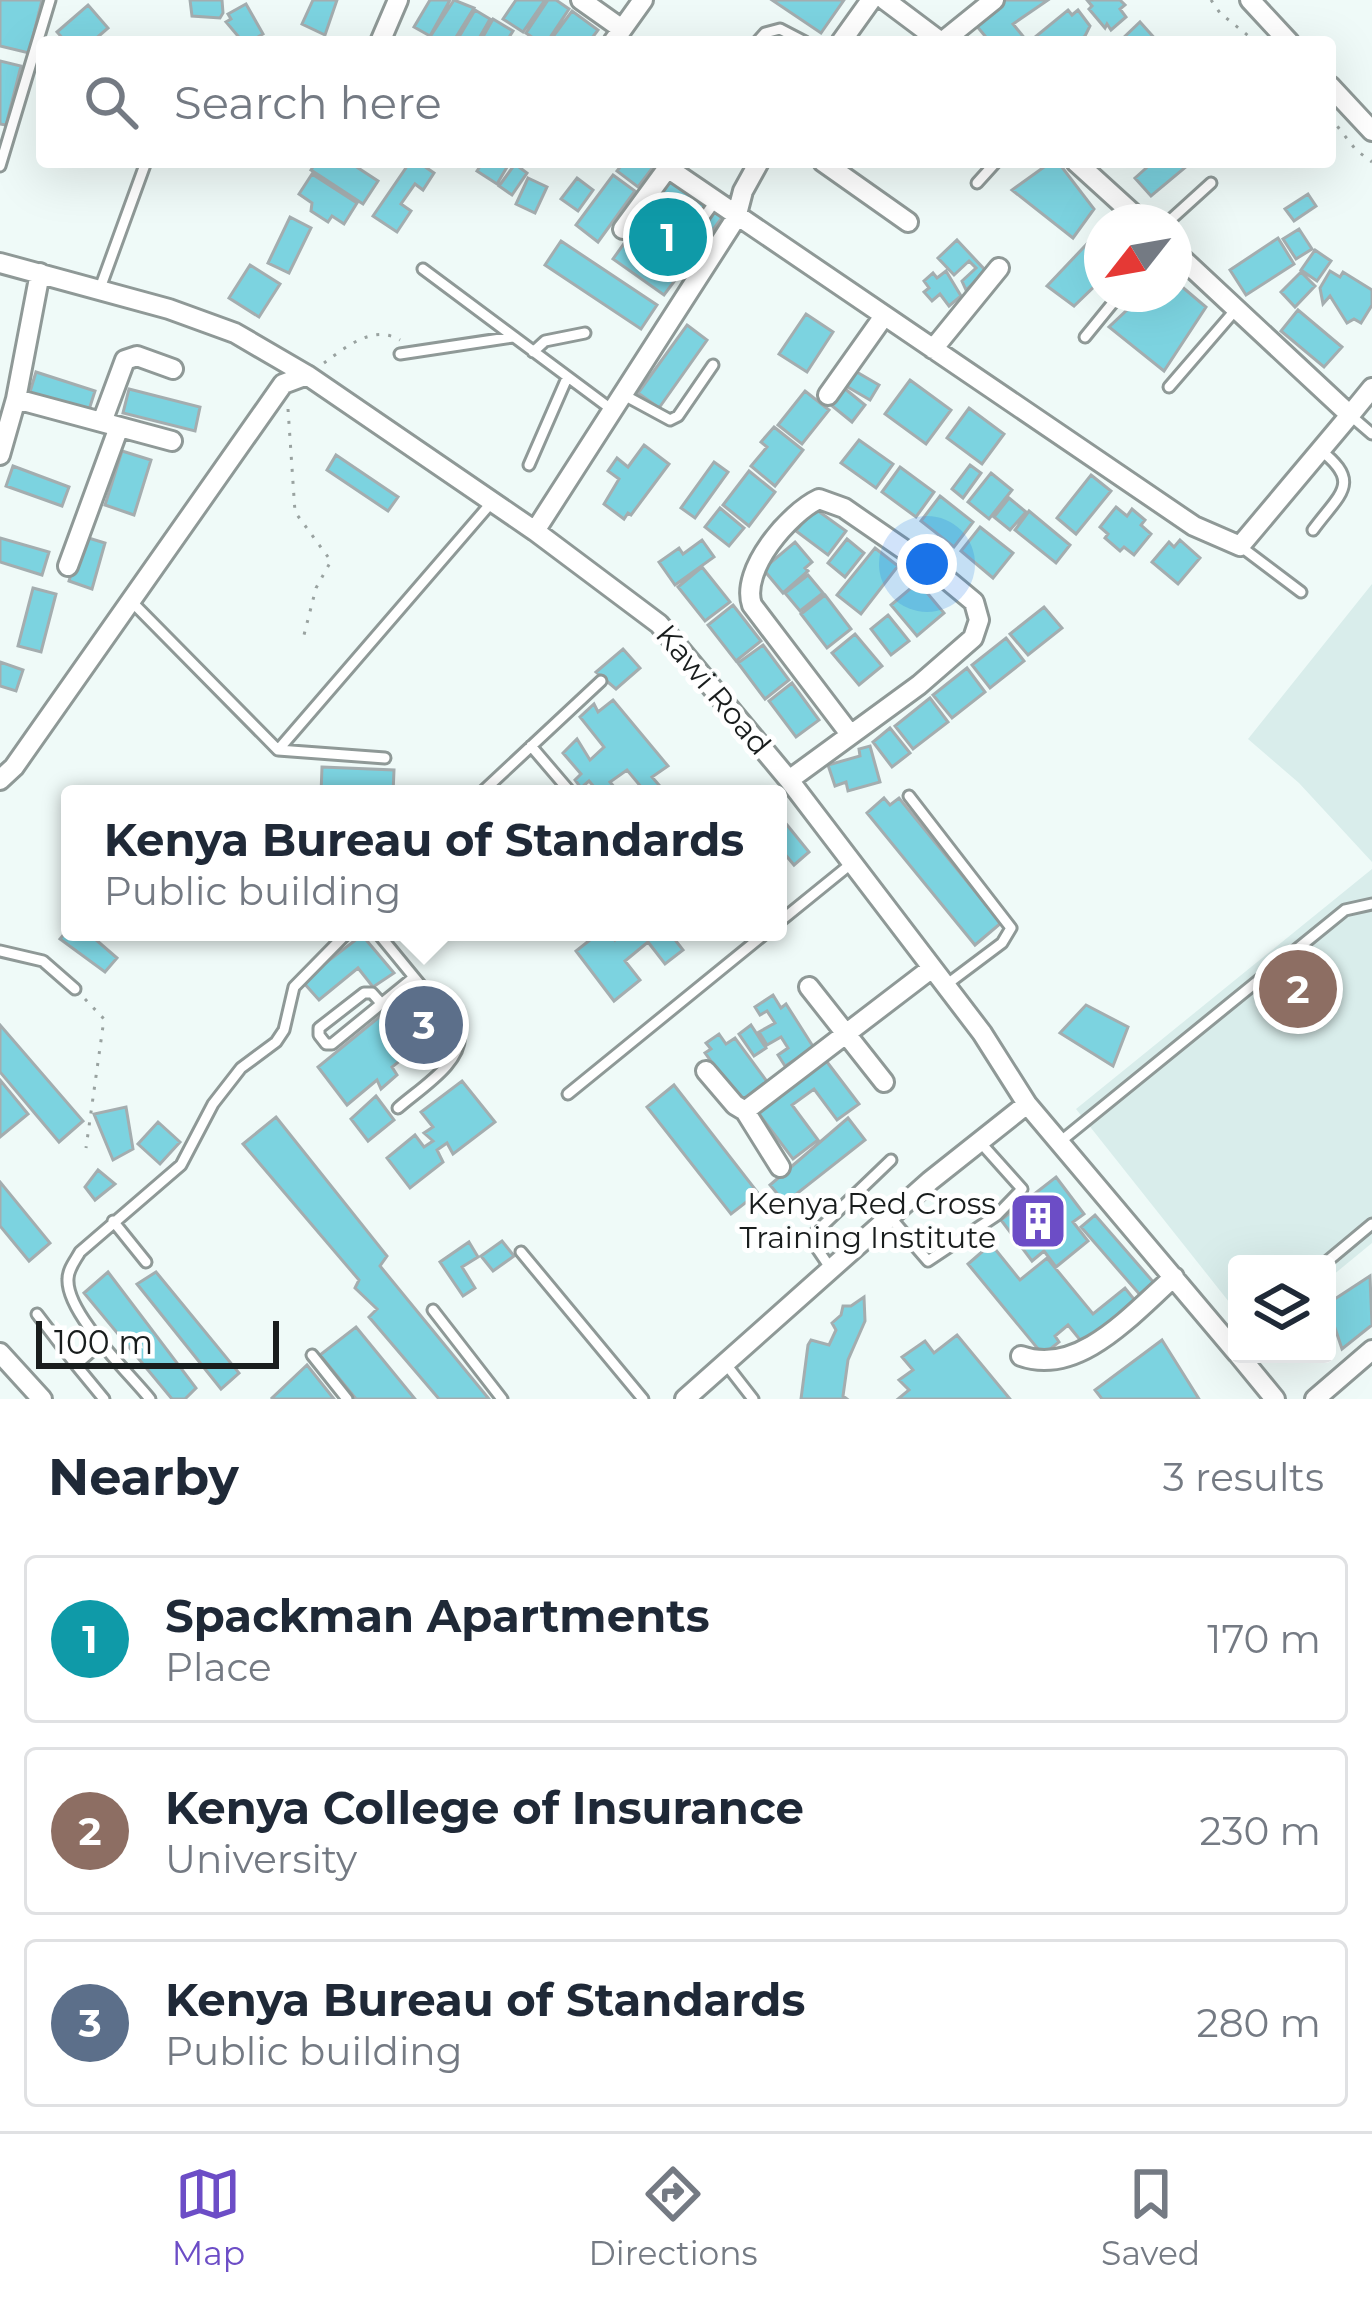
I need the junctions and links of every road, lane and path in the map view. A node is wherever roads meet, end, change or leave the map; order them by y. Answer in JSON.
{"nodes":[{"id":1,"x":50,"y":0,"type":"edge"},
{"id":2,"x":398,"y":0,"type":"edge"},
{"id":3,"x":581,"y":0,"type":"edge"},
{"id":4,"x":643,"y":0,"type":"edge"},
{"id":5,"x":872,"y":0,"type":"edge"},
{"id":6,"x":885,"y":0,"type":"edge"},
{"id":7,"x":994,"y":0,"type":"edge"},
{"id":8,"x":1211,"y":0,"type":"edge"},
{"id":9,"x":1250,"y":0,"type":"edge"},
{"id":10,"x":39,"y":36,"type":"edge"},
{"id":11,"x":383,"y":36,"type":"edge"},
{"id":12,"x":617,"y":36,"type":"edge"},
{"id":13,"x":762,"y":36,"type":"edge"},
{"id":14,"x":794,"y":36,"type":"edge"},
{"id":15,"x":845,"y":36,"type":"edge"},
{"id":16,"x":934,"y":36,"type":"edge"},
{"id":17,"x":949,"y":36,"type":"edge"},
{"id":18,"x":1249,"y":36,"type":"edge"},
{"id":19,"x":1283,"y":36,"type":"edge"},
{"id":20,"x":36,"y":46,"type":"edge"},
{"id":21,"x":1336,"y":92,"type":"edge"},
{"id":22,"x":1336,"y":124,"type":"edge"},
{"id":23,"x":1372,"y":131,"type":"edge"},
{"id":24,"x":1372,"y":162,"type":"edge"},
{"id":25,"x":0,"y":166,"type":"edge"},
{"id":26,"x":144,"y":168,"type":"edge"},
{"id":27,"x":756,"y":168,"type":"edge"},
{"id":28,"x":832,"y":168,"type":"edge"},
{"id":29,"x":990,"y":168,"type":"edge"},
{"id":30,"x":1083,"y":168,"type":"edge"},
{"id":31,"x":976,"y":183,"type":"dead end"},
{"id":32,"x":1211,"y":183,"type":"dead end"},
{"id":33,"x":714,"y":203,"type":"junction"},
{"id":34,"x":1122,"y":204,"type":"edge"},
{"id":35,"x":1188,"y":204,"type":"edge"},
{"id":36,"x":736,"y":218,"type":"junction"},
{"id":37,"x":908,"y":222,"type":"dead end"},
{"id":38,"x":623,"y":229,"type":"dead end"},
{"id":39,"x":0,"y":262,"type":"edge"},
{"id":40,"x":669,"y":266,"type":"dead end"},
{"id":41,"x":1192,"y":267,"type":"edge"},
{"id":42,"x":999,"y":268,"type":"dead end"},
{"id":43,"x":423,"y":269,"type":"dead end"},
{"id":44,"x":40,"y":273,"type":"junction"},
{"id":45,"x":99,"y":291,"type":"junction"},
{"id":46,"x":1238,"y":307,"type":"junction"},
{"id":47,"x":1105,"y":312,"type":"edge"},
{"id":48,"x":884,"y":316,"type":"junction"},
{"id":49,"x":585,"y":333,"type":"dead end"},
{"id":50,"x":513,"y":337,"type":"junction"},
{"id":51,"x":1085,"y":337,"type":"dead end"},
{"id":52,"x":933,"y":349,"type":"junction"},
{"id":53,"x":533,"y":352,"type":"junction"},
{"id":54,"x":400,"y":354,"type":"dead end"},
{"id":55,"x":713,"y":365,"type":"dead end"},
{"id":56,"x":173,"y":369,"type":"dead end"},
{"id":57,"x":307,"y":374,"type":"junction"},
{"id":58,"x":567,"y":378,"type":"junction"},
{"id":59,"x":284,"y":384,"type":"junction"},
{"id":60,"x":1169,"y":387,"type":"dead end"},
{"id":61,"x":1372,"y":388,"type":"edge"},
{"id":62,"x":828,"y":395,"type":"dead end"},
{"id":63,"x":8,"y":397,"type":"edge"},
{"id":64,"x":617,"y":401,"type":"junction"},
{"id":65,"x":1351,"y":415,"type":"junction"},
{"id":66,"x":111,"y":424,"type":"junction"},
{"id":67,"x":1372,"y":434,"type":"edge"},
{"id":68,"x":172,"y":441,"type":"dead end"},
{"id":69,"x":1319,"y":449,"type":"junction"},
{"id":70,"x":0,"y":455,"type":"edge"},
{"id":71,"x":529,"y":465,"type":"dead end"},
{"id":72,"x":492,"y":502,"type":"junction"},
{"id":73,"x":1313,"y":530,"type":"dead end"},
{"id":74,"x":535,"y":531,"type":"junction"},
{"id":75,"x":1240,"y":546,"type":"junction"},
{"id":76,"x":68,"y":566,"type":"dead end"},
{"id":77,"x":1300,"y":592,"type":"dead end"},
{"id":78,"x":130,"y":601,"type":"junction"},
{"id":79,"x":304,"y":635,"type":"dead end"},
{"id":80,"x":601,"y":681,"type":"dead end"},
{"id":81,"x":850,"y":734,"type":"junction"},
{"id":82,"x":531,"y":746,"type":"junction"},
{"id":83,"x":278,"y":750,"type":"junction"},
{"id":84,"x":385,"y":758,"type":"dead end"},
{"id":85,"x":0,"y":780,"type":"edge"},
{"id":86,"x":788,"y":780,"type":"junction"},
{"id":87,"x":490,"y":785,"type":"edge"},
{"id":88,"x":564,"y":785,"type":"edge"},
{"id":89,"x":910,"y":796,"type":"dead end"},
{"id":90,"x":852,"y":862,"type":"junction"},
{"id":91,"x":1372,"y":904,"type":"edge"},
{"id":92,"x":787,"y":916,"type":"edge"},
{"id":93,"x":338,"y":941,"type":"edge"},
{"id":94,"x":384,"y":941,"type":"edge"},
{"id":95,"x":756,"y":941,"type":"edge"},
{"id":96,"x":0,"y":951,"type":"edge"},
{"id":97,"x":932,"y":968,"type":"junction"},
{"id":98,"x":413,"y":978,"type":"junction"},
{"id":99,"x":946,"y":985,"type":"junction"},
{"id":100,"x":809,"y":987,"type":"dead end"},
{"id":101,"x":75,"y":989,"type":"joint"},
{"id":102,"x":381,"y":1003,"type":"junction"},
{"id":103,"x":846,"y":1034,"type":"junction"},
{"id":104,"x":706,"y":1072,"type":"dead end"},
{"id":105,"x":884,"y":1082,"type":"dead end"},
{"id":106,"x":568,"y":1094,"type":"dead end"},
{"id":107,"x":1028,"y":1104,"type":"junction"},
{"id":108,"x":398,"y":1108,"type":"dead end"},
{"id":109,"x":745,"y":1111,"type":"junction"},
{"id":110,"x":980,"y":1141,"type":"junction"},
{"id":111,"x":1061,"y":1141,"type":"junction"},
{"id":112,"x":86,"y":1148,"type":"dead end"},
{"id":113,"x":891,"y":1160,"type":"dead end"},
{"id":114,"x":780,"y":1167,"type":"dead end"},
{"id":115,"x":890,"y":1217,"type":"junction"},
{"id":116,"x":113,"y":1221,"type":"junction"},
{"id":117,"x":1372,"y":1224,"type":"edge"},
{"id":118,"x":521,"y":1252,"type":"dead end"},
{"id":119,"x":1335,"y":1255,"type":"edge"},
{"id":120,"x":146,"y":1262,"type":"dead end"},
{"id":121,"x":831,"y":1270,"type":"junction"},
{"id":122,"x":1174,"y":1277,"type":"junction"},
{"id":123,"x":433,"y":1310,"type":"dead end"},
{"id":124,"x":37,"y":1314,"type":"dead end"},
{"id":125,"x":1228,"y":1338,"type":"edge"},
{"id":126,"x":102,"y":1342,"type":"junction"},
{"id":127,"x":0,"y":1353,"type":"edge"},
{"id":128,"x":311,"y":1354,"type":"dead end"},
{"id":129,"x":1021,"y":1356,"type":"dead end"},
{"id":130,"x":1370,"y":1356,"type":"edge"},
{"id":131,"x":725,"y":1363,"type":"junction"},
{"id":132,"x":1248,"y":1363,"type":"edge"},
{"id":133,"x":76,"y":1365,"type":"junction"},
{"id":134,"x":42,"y":1399,"type":"edge"},
{"id":135,"x":104,"y":1399,"type":"edge"},
{"id":136,"x":150,"y":1399,"type":"edge"},
{"id":137,"x":347,"y":1399,"type":"edge"},
{"id":138,"x":502,"y":1399,"type":"edge"},
{"id":139,"x":643,"y":1399,"type":"edge"},
{"id":140,"x":685,"y":1399,"type":"edge"},
{"id":141,"x":754,"y":1399,"type":"edge"},
{"id":142,"x":1275,"y":1399,"type":"edge"},
{"id":143,"x":1315,"y":1399,"type":"edge"}],
"edges":[{"from":1,"to":10,"type":"lane"},
{"from":2,"to":11,"type":"street"},
{"from":3,"to":12,"type":"street"},
{"from":4,"to":12,"type":"street"},
{"from":5,"to":15,"type":"street"},
{"from":6,"to":16,"type":"street"},
{"from":7,"to":17,"type":"street"},
{"from":8,"to":18,"type":"path"},
{"from":9,"to":19,"type":"street"},
{"from":13,"to":14,"type":"lane"},
{"from":20,"to":25,"type":"lane"},
{"from":21,"to":23,"type":"street"},
{"from":22,"to":24,"type":"path"},
{"from":26,"to":45,"type":"lane"},
{"from":27,"to":36,"type":"street"},
{"from":28,"to":37,"type":"street"},
{"from":29,"to":31,"type":"lane"},
{"from":30,"to":34,"type":"street"},
{"from":32,"to":35,"type":"lane"},
{"from":33,"to":36,"type":"street"},
{"from":33,"to":38,"type":"street"},
{"from":33,"to":40,"type":"lane"},
{"from":36,"to":48,"type":"street"},
{"from":36,"to":64,"type":"street"},
{"from":39,"to":44,"type":"street","name":"Kawi Road"},
{"from":41,"to":46,"type":"street"},
{"from":42,"to":52,"type":"street"},
{"from":43,"to":50,"type":"lane"},
{"from":44,"to":45,"type":"street","name":"Kawi Road"},
{"from":44,"to":63,"type":"street"},
{"from":45,"to":57,"type":"street","name":"Kawi Road"},
{"from":46,"to":60,"type":"lane"},
{"from":46,"to":65,"type":"street"},
{"from":47,"to":51,"type":"lane"},
{"from":48,"to":52,"type":"street"},
{"from":48,"to":62,"type":"street"},
{"from":49,"to":53,"type":"lane"},
{"from":50,"to":53,"type":"lane"},
{"from":50,"to":54,"type":"lane"},
{"from":52,"to":75,"type":"street"},
{"from":53,"to":58,"type":"lane"},
{"from":55,"to":64,"type":"lane"},
{"from":56,"to":66,"type":"street"},
{"from":57,"to":59,"type":"street"},
{"from":57,"to":72,"type":"street","name":"Kawi Road"},
{"from":58,"to":64,"type":"lane"},
{"from":58,"to":71,"type":"lane"},
{"from":59,"to":78,"type":"street"},
{"from":59,"to":79,"type":"path"},
{"from":61,"to":65,"type":"street"},
{"from":63,"to":66,"type":"street"},
{"from":63,"to":70,"type":"street"},
{"from":64,"to":74,"type":"street"},
{"from":65,"to":67,"type":"lane"},
{"from":65,"to":69,"type":"street"},
{"from":66,"to":68,"type":"street"},
{"from":66,"to":76,"type":"street"},
{"from":69,"to":73,"type":"lane"},
{"from":69,"to":75,"type":"street"},
{"from":72,"to":74,"type":"street","name":"Kawi Road"},
{"from":72,"to":83,"type":"lane"},
{"from":74,"to":86,"type":"street","name":"Kawi Road"},
{"from":75,"to":77,"type":"lane"},
{"from":78,"to":83,"type":"lane"},
{"from":78,"to":85,"type":"street"},
{"from":80,"to":82,"type":"lane"},
{"from":81,"to":81,"type":"street"},
{"from":81,"to":86,"type":"street"},
{"from":82,"to":87,"type":"lane"},
{"from":82,"to":88,"type":"lane"},
{"from":83,"to":84,"type":"lane"},
{"from":86,"to":90,"type":"street","name":"Kawi Road"},
{"from":89,"to":99,"type":"lane"},
{"from":90,"to":92,"type":"lane"},
{"from":90,"to":97,"type":"street","name":"Kawi Road"},
{"from":91,"to":111,"type":"lane"},
{"from":93,"to":116,"type":"lane"},
{"from":94,"to":98,"type":"lane"},
{"from":95,"to":106,"type":"lane"},
{"from":96,"to":101,"type":"lane"},
{"from":97,"to":99,"type":"street","name":"Kawi Road"},
{"from":97,"to":103,"type":"street"},
{"from":98,"to":102,"type":"lane"},
{"from":98,"to":108,"type":"lane"},
{"from":99,"to":107,"type":"street","name":"Kawi Road"},
{"from":100,"to":103,"type":"street"},
{"from":101,"to":112,"type":"path"},
{"from":102,"to":102,"type":"lane"},
{"from":103,"to":105,"type":"street"},
{"from":103,"to":109,"type":"street"},
{"from":104,"to":109,"type":"street"},
{"from":107,"to":110,"type":"street"},
{"from":107,"to":111,"type":"street","name":"Kawi Road"},
{"from":109,"to":114,"type":"street"},
{"from":110,"to":115,"type":"street"},
{"from":110,"to":115,"type":"lane"},
{"from":111,"to":122,"type":"street","name":"Kawi Road"},
{"from":113,"to":121,"type":"lane"},
{"from":115,"to":121,"type":"street"},
{"from":116,"to":120,"type":"lane"},
{"from":116,"to":126,"type":"lane"},
{"from":117,"to":119,"type":"lane"},
{"from":118,"to":139,"type":"lane"},
{"from":121,"to":131,"type":"street"},
{"from":122,"to":125,"type":"street","name":"Kawi Road"},
{"from":122,"to":129,"type":"street"},
{"from":123,"to":138,"type":"lane"},
{"from":124,"to":133,"type":"lane"},
{"from":126,"to":133,"type":"lane"},
{"from":126,"to":136,"type":"lane"},
{"from":127,"to":134,"type":"street"},
{"from":128,"to":137,"type":"lane"},
{"from":130,"to":143,"type":"street"},
{"from":131,"to":140,"type":"street"},
{"from":131,"to":141,"type":"lane"},
{"from":132,"to":142,"type":"street","name":"Kawi Road"},
{"from":133,"to":135,"type":"lane"}]}
